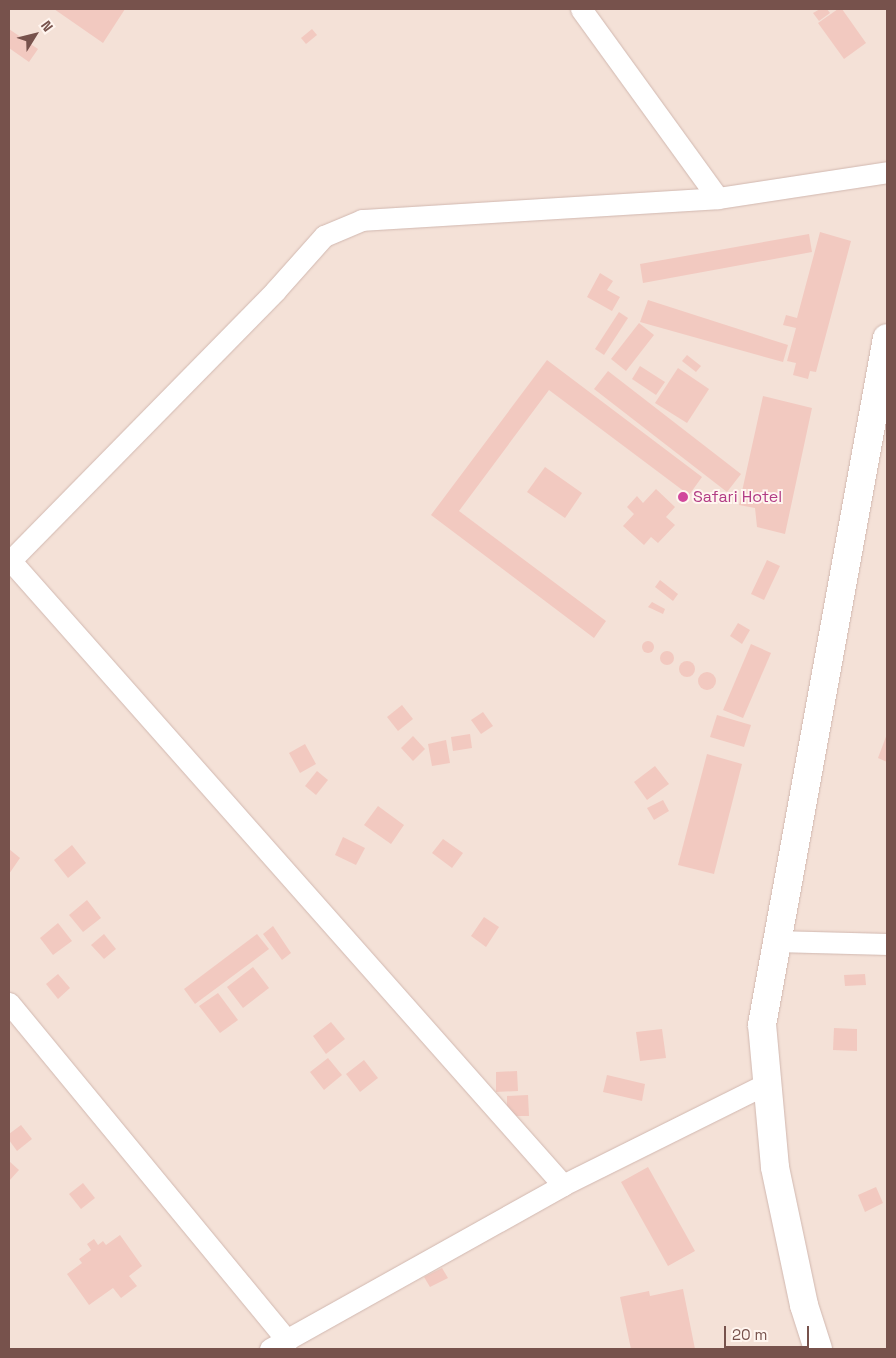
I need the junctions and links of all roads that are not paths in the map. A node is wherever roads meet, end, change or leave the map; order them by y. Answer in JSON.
{"nodes":[{"id":1,"x":581,"y":9,"type":"edge"},
{"id":2,"x":887,"y":172,"type":"edge"},
{"id":3,"x":718,"y":198,"type":"junction"},
{"id":4,"x":887,"y":338,"type":"edge"},
{"id":5,"x":9,"y":561,"type":"edge"},
{"id":6,"x":776,"y":942,"type":"junction"},
{"id":7,"x":887,"y":944,"type":"edge"},
{"id":8,"x":9,"y":1003,"type":"edge"},
{"id":9,"x":766,"y":1084,"type":"junction"},
{"id":10,"x":563,"y":1185,"type":"junction"},
{"id":11,"x":279,"y":1345,"type":"edge"},
{"id":12,"x":818,"y":1349,"type":"edge"}],
"edges":[{"from":1,"to":3,"type":"street"},
{"from":2,"to":3,"type":"street"},
{"from":3,"to":5,"type":"street"},
{"from":4,"to":6,"type":"street"},
{"from":5,"to":10,"type":"street"},
{"from":6,"to":7,"type":"street"},
{"from":6,"to":9,"type":"street"},
{"from":8,"to":11,"type":"street"},
{"from":9,"to":10,"type":"street"},
{"from":9,"to":12,"type":"street"},
{"from":10,"to":11,"type":"street"}]}
